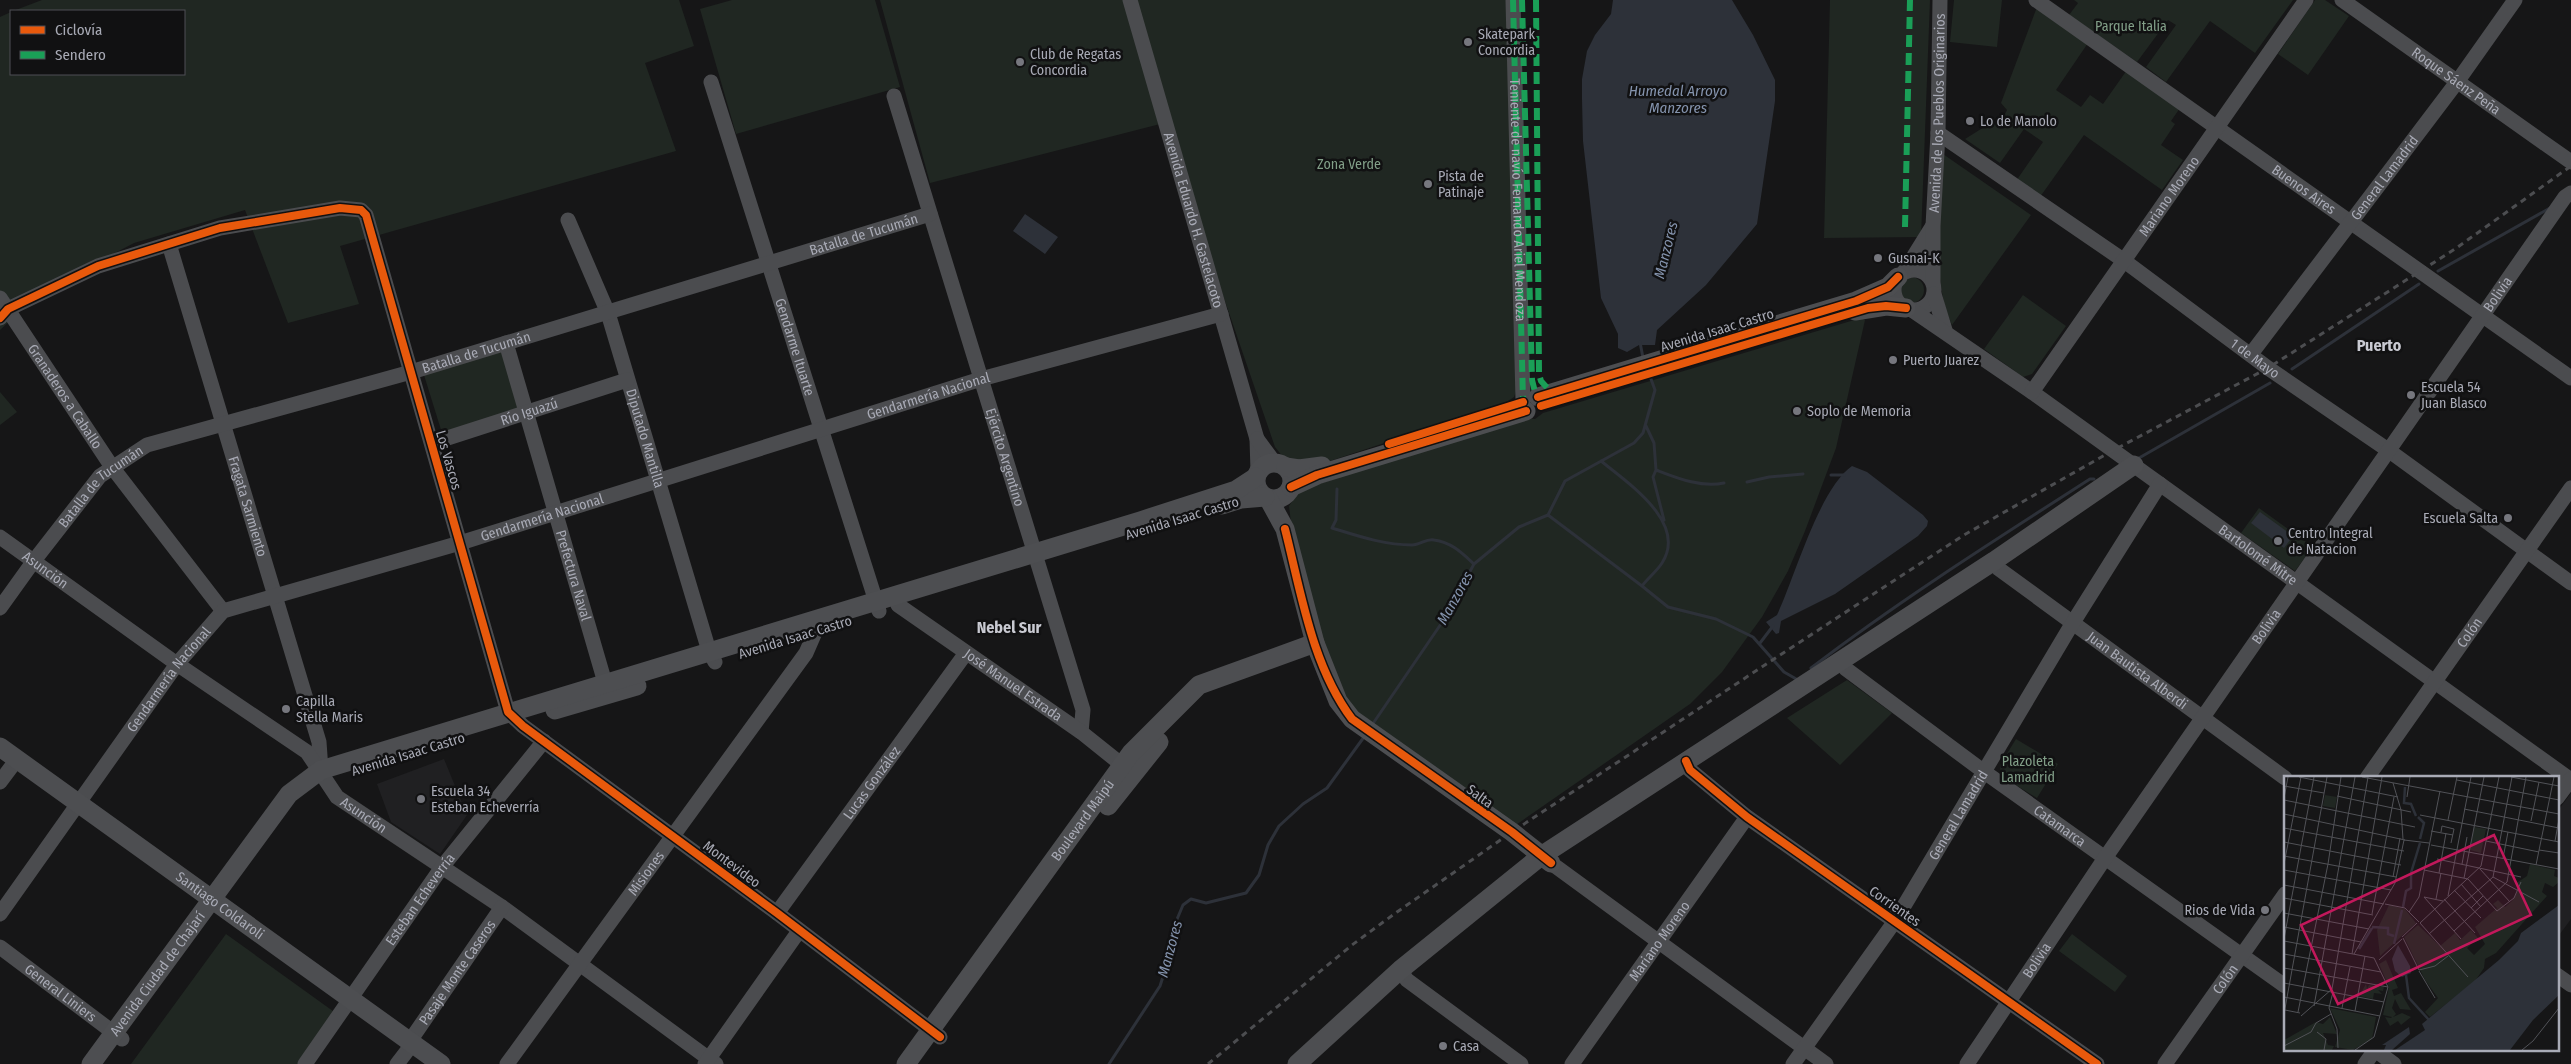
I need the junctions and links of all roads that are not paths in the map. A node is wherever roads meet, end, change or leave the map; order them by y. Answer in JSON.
{"nodes":[{"id":1,"x":1130,"y":0,"type":"edge"},
{"id":2,"x":1513,"y":0,"type":"edge"},
{"id":3,"x":1522,"y":0,"type":"edge"},
{"id":4,"x":1940,"y":0,"type":"edge"},
{"id":5,"x":2036,"y":0,"type":"edge"},
{"id":6,"x":2306,"y":0,"type":"edge"},
{"id":7,"x":2342,"y":0,"type":"edge"},
{"id":8,"x":2515,"y":0,"type":"edge"},
{"id":9,"x":711,"y":82,"type":"dead end"},
{"id":10,"x":2457,"y":82,"type":"junction"},
{"id":11,"x":894,"y":96,"type":"dead end"},
{"id":12,"x":2217,"y":127,"type":"junction"},
{"id":13,"x":1938,"y":133,"type":"junction"},
{"id":14,"x":2569,"y":158,"type":"edge"},
{"id":15,"x":2571,"y":193,"type":"edge"},
{"id":16,"x":930,"y":214,"type":"junction"},
{"id":17,"x":568,"y":220,"type":"dead end"},
{"id":18,"x":2350,"y":220,"type":"junction"},
{"id":19,"x":1932,"y":226,"type":"junction"},
{"id":20,"x":169,"y":244,"type":"junction"},
{"id":21,"x":2122,"y":260,"type":"junction"},
{"id":22,"x":769,"y":263,"type":"junction"},
{"id":23,"x":1901,"y":274,"type":"junction"},
{"id":24,"x":1934,"y":288,"type":"junction"},
{"id":25,"x":3,"y":308,"type":"edge"},
{"id":26,"x":1909,"y":309,"type":"junction"},
{"id":27,"x":608,"y":313,"type":"junction"},
{"id":28,"x":1221,"y":314,"type":"junction"},
{"id":29,"x":2482,"y":315,"type":"junction"},
{"id":30,"x":1945,"y":330,"type":"junction"},
{"id":31,"x":506,"y":343,"type":"junction"},
{"id":32,"x":1702,"y":352,"type":"junction"},
{"id":33,"x":2251,"y":354,"type":"junction"},
{"id":34,"x":411,"y":372,"type":"junction"},
{"id":35,"x":2571,"y":378,"type":"edge"},
{"id":36,"x":627,"y":380,"type":"junction"},
{"id":37,"x":981,"y":380,"type":"junction"},
{"id":38,"x":2032,"y":392,"type":"junction"},
{"id":39,"x":1531,"y":402,"type":"junction"},
{"id":40,"x":526,"y":412,"type":"junction"},
{"id":41,"x":224,"y":423,"type":"junction"},
{"id":42,"x":820,"y":428,"type":"junction"},
{"id":43,"x":432,"y":443,"type":"junction"},
{"id":44,"x":2388,"y":450,"type":"junction"},
{"id":45,"x":112,"y":467,"type":"junction"},
{"id":46,"x":1268,"y":469,"type":"junction"},
{"id":47,"x":2138,"y":469,"type":"junction"},
{"id":48,"x":657,"y":482,"type":"junction"},
{"id":49,"x":2160,"y":484,"type":"junction"},
{"id":50,"x":2571,"y":488,"type":"edge"},
{"id":51,"x":1289,"y":491,"type":"junction"},
{"id":52,"x":1266,"y":497,"type":"junction"},
{"id":53,"x":555,"y":513,"type":"junction"},
{"id":54,"x":1285,"y":528,"type":"junction"},
{"id":55,"x":0,"y":537,"type":"edge"},
{"id":56,"x":460,"y":543,"type":"junction"},
{"id":57,"x":2527,"y":551,"type":"junction"},
{"id":58,"x":1036,"y":558,"type":"junction"},
{"id":59,"x":33,"y":562,"type":"junction"},
{"id":60,"x":1997,"y":565,"type":"junction"},
{"id":61,"x":2297,"y":581,"type":"junction"},
{"id":62,"x":2571,"y":583,"type":"edge"},
{"id":63,"x":274,"y":595,"type":"junction"},
{"id":64,"x":896,"y":601,"type":"junction"},
{"id":65,"x":876,"y":606,"type":"junction"},
{"id":66,"x":0,"y":608,"type":"edge"},
{"id":67,"x":223,"y":611,"type":"junction"},
{"id":68,"x":2072,"y":624,"type":"junction"},
{"id":69,"x":816,"y":630,"type":"junction"},
{"id":70,"x":1318,"y":649,"type":"junction"},
{"id":71,"x":966,"y":653,"type":"junction"},
{"id":72,"x":712,"y":656,"type":"junction"},
{"id":73,"x":177,"y":664,"type":"junction"},
{"id":74,"x":1843,"y":664,"type":"junction"},
{"id":75,"x":2435,"y":681,"type":"junction"},
{"id":76,"x":606,"y":688,"type":"junction"},
{"id":77,"x":513,"y":716,"type":"junction"},
{"id":78,"x":2203,"y":718,"type":"junction"},
{"id":79,"x":1081,"y":732,"type":"junction"},
{"id":80,"x":544,"y":741,"type":"junction"},
{"id":81,"x":0,"y":747,"type":"edge"},
{"id":82,"x":6,"y":762,"type":"edge"},
{"id":83,"x":1688,"y":766,"type":"junction"},
{"id":84,"x":1127,"y":769,"type":"junction"},
{"id":85,"x":1984,"y":771,"type":"junction"},
{"id":86,"x":324,"y":775,"type":"junction"},
{"id":87,"x":2368,"y":776,"type":"edge"},
{"id":88,"x":2284,"y":777,"type":"edge"},
{"id":89,"x":2571,"y":779,"type":"edge"},
{"id":90,"x":0,"y":782,"type":"edge"},
{"id":91,"x":2558,"y":797,"type":"edge"},
{"id":92,"x":78,"y":807,"type":"junction"},
{"id":93,"x":1746,"y":817,"type":"junction"},
{"id":94,"x":672,"y":835,"type":"junction"},
{"id":95,"x":2105,"y":858,"type":"junction"},
{"id":96,"x":1546,"y":859,"type":"junction"},
{"id":97,"x":442,"y":866,"type":"junction"},
{"id":98,"x":2284,"y":895,"type":"edge"},
{"id":99,"x":215,"y":906,"type":"junction"},
{"id":100,"x":502,"y":907,"type":"junction"},
{"id":101,"x":777,"y":913,"type":"junction"},
{"id":102,"x":0,"y":914,"type":"edge"},
{"id":103,"x":1895,"y":921,"type":"junction"},
{"id":104,"x":799,"y":931,"type":"junction"},
{"id":105,"x":1658,"y":942,"type":"junction"},
{"id":106,"x":0,"y":947,"type":"edge"},
{"id":107,"x":2242,"y":955,"type":"junction"},
{"id":108,"x":580,"y":964,"type":"junction"},
{"id":109,"x":1404,"y":975,"type":"junction"},
{"id":110,"x":2558,"y":976,"type":"edge"},
{"id":111,"x":2284,"y":985,"type":"edge"},
{"id":112,"x":2571,"y":985,"type":"edge"},
{"id":113,"x":2009,"y":1002,"type":"junction"},
{"id":114,"x":347,"y":1003,"type":"junction"},
{"id":115,"x":936,"y":1033,"type":"junction"},
{"id":116,"x":118,"y":1036,"type":"junction"},
{"id":117,"x":1804,"y":1048,"type":"junction"},
{"id":118,"x":407,"y":1049,"type":"edge"},
{"id":119,"x":2374,"y":1052,"type":"edge"},
{"id":120,"x":2378,"y":1052,"type":"edge"},
{"id":121,"x":710,"y":1062,"type":"edge"},
{"id":122,"x":91,"y":1064,"type":"edge"},
{"id":123,"x":103,"y":1064,"type":"edge"},
{"id":124,"x":305,"y":1064,"type":"edge"},
{"id":125,"x":426,"y":1064,"type":"edge"},
{"id":126,"x":441,"y":1064,"type":"edge"},
{"id":127,"x":507,"y":1064,"type":"edge"},
{"id":128,"x":906,"y":1064,"type":"edge"},
{"id":129,"x":920,"y":1064,"type":"edge"},
{"id":130,"x":1297,"y":1064,"type":"edge"},
{"id":131,"x":1312,"y":1064,"type":"edge"},
{"id":132,"x":1521,"y":1064,"type":"edge"},
{"id":133,"x":1572,"y":1064,"type":"edge"},
{"id":134,"x":1794,"y":1064,"type":"edge"},
{"id":135,"x":1826,"y":1064,"type":"edge"},
{"id":136,"x":1967,"y":1064,"type":"edge"},
{"id":137,"x":2097,"y":1064,"type":"edge"},
{"id":138,"x":2165,"y":1064,"type":"edge"},
{"id":139,"x":2365,"y":1064,"type":"edge"},
{"id":140,"x":2394,"y":1064,"type":"edge"}],
"edges":[{"from":1,"to":28,"type":"street","name":"Avenida Eduardo H. Gastelacoto"},
{"from":2,"to":39,"type":"street","name":"Teniente de navío Fernando Ariel Mendoza"},
{"from":3,"to":39,"type":"street","name":"Teniente de navío Fernando Ariel Mendoza"},
{"from":4,"to":13,"type":"street","name":"Avenida de los Pueblos Originarios"},
{"from":5,"to":12,"type":"street","name":"Buenos Aires"},
{"from":6,"to":12,"type":"street","name":"Mariano Moreno"},
{"from":7,"to":10,"type":"street","name":"Roque Sáenz Peña"},
{"from":8,"to":10,"type":"street","name":"General Lamadrid"},
{"from":9,"to":22,"type":"street","name":"Gendarme Ituarte"},
{"from":10,"to":14,"type":"street","name":"Roque Sáenz Peña"},
{"from":10,"to":18,"type":"street","name":"General Lamadrid"},
{"from":11,"to":16,"type":"street","name":"Ejército Argentino"},
{"from":12,"to":18,"type":"street","name":"Buenos Aires"},
{"from":12,"to":21,"type":"street","name":"Mariano Moreno"},
{"from":13,"to":19,"type":"street","name":"Avenida de los Pueblos Originarios"},
{"from":13,"to":21,"type":"street","name":"1 de Mayo"},
{"from":15,"to":29,"type":"street","name":"Bolivia"},
{"from":16,"to":22,"type":"street","name":"Batalla de Tucumán"},
{"from":16,"to":37,"type":"street","name":"Ejército Argentino"},
{"from":17,"to":27,"type":"street","name":"Diputado Mantilla"},
{"from":18,"to":29,"type":"street","name":"Buenos Aires"},
{"from":18,"to":33,"type":"street","name":"General Lamadrid"},
{"from":19,"to":23,"type":"street","name":"Avenida de los Pueblos Originarios"},
{"from":19,"to":24,"type":"street","name":"Avenida de los Pueblos Originarios"},
{"from":20,"to":25,"type":"street"},
{"from":20,"to":34,"type":"street","name":"Los Vascos"},
{"from":20,"to":41,"type":"street","name":"Fragata Sarmiento"},
{"from":21,"to":33,"type":"street","name":"1 de Mayo"},
{"from":21,"to":38,"type":"street","name":"Mariano Moreno"},
{"from":22,"to":27,"type":"street","name":"Batalla de Tucumán"},
{"from":22,"to":42,"type":"street","name":"Gendarme Ituarte"},
{"from":23,"to":24,"type":"street"},
{"from":23,"to":26,"type":"street"},
{"from":23,"to":32,"type":"main road","name":"Avenida Isaac Castro"},
{"from":24,"to":26,"type":"street"},
{"from":24,"to":30,"type":"street"},
{"from":25,"to":45,"type":"street","name":"Granaderos a Caballo"},
{"from":26,"to":30,"type":"street","name":"Bartolomé Mitre"},
{"from":26,"to":32,"type":"main road","name":"Avenida Isaac Castro"},
{"from":27,"to":31,"type":"street","name":"Batalla de Tucumán"},
{"from":27,"to":36,"type":"street","name":"Diputado Mantilla"},
{"from":28,"to":37,"type":"street","name":"Gendarmería Nacional"},
{"from":28,"to":46,"type":"street","name":"Avenida Eduardo H. Gastelacoto"},
{"from":29,"to":35,"type":"street","name":"Buenos Aires"},
{"from":29,"to":44,"type":"street","name":"Bolivia"},
{"from":30,"to":38,"type":"street","name":"Bartolomé Mitre"},
{"from":31,"to":34,"type":"street","name":"Batalla de Tucumán"},
{"from":31,"to":40,"type":"street","name":"Prefectura Naval"},
{"from":32,"to":39,"type":"main road","name":"Avenida Isaac Castro"},
{"from":33,"to":44,"type":"street","name":"1 de Mayo"},
{"from":34,"to":41,"type":"street","name":"Batalla de Tucumán"},
{"from":34,"to":43,"type":"street","name":"Los Vascos"},
{"from":36,"to":40,"type":"street","name":"Río Iguazú"},
{"from":36,"to":48,"type":"street","name":"Diputado Mantilla"},
{"from":37,"to":42,"type":"street","name":"Gendarmería Nacional"},
{"from":37,"to":58,"type":"street","name":"Ejército Argentino"},
{"from":38,"to":47,"type":"street","name":"Bartolomé Mitre"},
{"from":39,"to":46,"type":"main road","name":"Avenida Isaac Castro"},
{"from":39,"to":51,"type":"main road","name":"Avenida Isaac Castro"},
{"from":40,"to":43,"type":"street","name":"Río Iguazú"},
{"from":40,"to":53,"type":"street","name":"Prefectura Naval"},
{"from":41,"to":45,"type":"street","name":"Batalla de Tucumán"},
{"from":41,"to":63,"type":"street","name":"Fragata Sarmiento"},
{"from":42,"to":48,"type":"street","name":"Gendarmería Nacional"},
{"from":42,"to":65,"type":"street","name":"Gendarme Ituarte"},
{"from":43,"to":56,"type":"street","name":"Los Vascos"},
{"from":44,"to":57,"type":"street","name":"1 de Mayo"},
{"from":44,"to":61,"type":"street","name":"Bolivia"},
{"from":45,"to":59,"type":"street","name":"Batalla de Tucumán"},
{"from":45,"to":67,"type":"street","name":"Granaderos a Caballo"},
{"from":46,"to":51,"type":"main road"},
{"from":46,"to":52,"type":"main road"},
{"from":46,"to":58,"type":"main road","name":"Avenida Isaac Castro"},
{"from":47,"to":49,"type":"street","name":"Bartolomé Mitre"},
{"from":47,"to":60,"type":"main road"},
{"from":48,"to":53,"type":"street","name":"Gendarmería Nacional"},
{"from":48,"to":72,"type":"street","name":"Diputado Mantilla"},
{"from":49,"to":61,"type":"street","name":"Bartolomé Mitre"},
{"from":49,"to":68,"type":"street","name":"General Lamadrid"},
{"from":50,"to":57,"type":"street","name":"Colón"},
{"from":51,"to":52,"type":"main road"},
{"from":51,"to":54,"type":"main road"},
{"from":52,"to":54,"type":"main road"},
{"from":52,"to":58,"type":"main road","name":"Avenida Isaac Castro"},
{"from":53,"to":56,"type":"street","name":"Gendarmería Nacional"},
{"from":53,"to":76,"type":"street","name":"Prefectura Naval"},
{"from":54,"to":70,"type":"main road"},
{"from":55,"to":59,"type":"street","name":"Asunción"},
{"from":56,"to":63,"type":"street","name":"Gendarmería Nacional"},
{"from":56,"to":77,"type":"street","name":"Los Vascos"},
{"from":57,"to":62,"type":"street","name":"1 de Mayo"},
{"from":57,"to":75,"type":"street","name":"Colón"},
{"from":58,"to":64,"type":"main road","name":"Avenida Isaac Castro"},
{"from":58,"to":79,"type":"street","name":"Ejército Argentino"},
{"from":59,"to":66,"type":"street","name":"Batalla de Tucumán"},
{"from":59,"to":73,"type":"street","name":"Asunción"},
{"from":60,"to":68,"type":"street","name":"Juan Bautista Alberdi"},
{"from":60,"to":74,"type":"main road"},
{"from":61,"to":75,"type":"street","name":"Bartolomé Mitre"},
{"from":61,"to":78,"type":"street","name":"Bolivia"},
{"from":63,"to":67,"type":"street","name":"Gendarmería Nacional"},
{"from":63,"to":86,"type":"street","name":"Fragata Sarmiento"},
{"from":64,"to":65,"type":"main road","name":"Avenida Isaac Castro"},
{"from":64,"to":71,"type":"street","name":"José Manuel Estrada"},
{"from":65,"to":69,"type":"main road","name":"Avenida Isaac Castro"},
{"from":65,"to":72,"type":"main road","name":"Avenida Isaac Castro"},
{"from":67,"to":73,"type":"street","name":"Gendarmería Nacional"},
{"from":68,"to":78,"type":"street","name":"Juan Bautista Alberdi"},
{"from":68,"to":85,"type":"street","name":"General Lamadrid"},
{"from":69,"to":72,"type":"main road","name":"Avenida Isaac Castro"},
{"from":69,"to":94,"type":"street","name":"Misiones"},
{"from":70,"to":84,"type":"main road","name":"Boulevard Maipú"},
{"from":70,"to":96,"type":"main road","name":"Salta"},
{"from":71,"to":79,"type":"street","name":"José Manuel Estrada"},
{"from":71,"to":101,"type":"street","name":"Lucas González"},
{"from":72,"to":76,"type":"main road","name":"Avenida Isaac Castro"},
{"from":73,"to":86,"type":"street","name":"Asunción"},
{"from":73,"to":92,"type":"street","name":"Gendarmería Nacional"},
{"from":74,"to":83,"type":"main road"},
{"from":74,"to":85,"type":"street","name":"Catamarca"},
{"from":75,"to":87,"type":"street","name":"Colón"},
{"from":75,"to":89,"type":"street","name":"Bartolomé Mitre"},
{"from":76,"to":77,"type":"main road","name":"Avenida Isaac Castro"},
{"from":77,"to":80,"type":"street","name":"Montevideo"},
{"from":77,"to":86,"type":"main road","name":"Avenida Isaac Castro"},
{"from":78,"to":88,"type":"street","name":"Juan Bautista Alberdi"},
{"from":78,"to":95,"type":"street","name":"Bolivia"},
{"from":79,"to":84,"type":"street","name":"José Manuel Estrada"},
{"from":80,"to":94,"type":"street","name":"Montevideo"},
{"from":80,"to":97,"type":"street","name":"Esteban Echeverría"},
{"from":81,"to":92,"type":"main road","name":"Santiago Coldaroli"},
{"from":82,"to":90,"type":"street"},
{"from":82,"to":92,"type":"main road","name":"Santiago Coldaroli"},
{"from":83,"to":93,"type":"street","name":"Corrientes"},
{"from":83,"to":96,"type":"main road"},
{"from":84,"to":115,"type":"main road","name":"Boulevard Maipú"},
{"from":85,"to":95,"type":"street","name":"Catamarca"},
{"from":85,"to":103,"type":"street","name":"General Lamadrid"},
{"from":86,"to":97,"type":"street","name":"Asunción"},
{"from":86,"to":99,"type":"main road","name":"Avenida Ciudad de Chajarí"},
{"from":89,"to":91,"type":"street"},
{"from":92,"to":99,"type":"main road","name":"Santiago Coldaroli"},
{"from":92,"to":102,"type":"street","name":"Gendarmería Nacional"},
{"from":93,"to":103,"type":"street","name":"Corrientes"},
{"from":93,"to":105,"type":"street","name":"Mariano Moreno"},
{"from":94,"to":101,"type":"street","name":"Montevideo"},
{"from":94,"to":108,"type":"street","name":"Misiones"},
{"from":95,"to":107,"type":"street","name":"Catamarca"},
{"from":95,"to":113,"type":"street","name":"Bolivia"},
{"from":96,"to":105,"type":"street","name":"Salta"},
{"from":96,"to":109,"type":"main road"},
{"from":97,"to":100,"type":"street","name":"Asunción"},
{"from":97,"to":114,"type":"street","name":"Esteban Echeverría"},
{"from":98,"to":107,"type":"street","name":"Colón"},
{"from":99,"to":114,"type":"main road","name":"Santiago Coldaroli"},
{"from":99,"to":116,"type":"main road","name":"Avenida Ciudad de Chajarí"},
{"from":100,"to":108,"type":"street","name":"Asunción"},
{"from":100,"to":118,"type":"street","name":"Pasaje Monte Caseros"},
{"from":101,"to":104,"type":"street","name":"Montevideo"},
{"from":103,"to":113,"type":"street","name":"Corrientes"},
{"from":103,"to":117,"type":"street","name":"General Lamadrid"},
{"from":104,"to":115,"type":"street","name":"Montevideo"},
{"from":104,"to":121,"type":"street"},
{"from":105,"to":117,"type":"street","name":"Salta"},
{"from":105,"to":133,"type":"street","name":"Mariano Moreno"},
{"from":106,"to":116,"type":"street","name":"General Liniers"},
{"from":107,"to":111,"type":"street","name":"Catamarca"},
{"from":107,"to":138,"type":"street","name":"Colón"},
{"from":108,"to":121,"type":"street","name":"Asunción"},
{"from":108,"to":127,"type":"street","name":"Misiones"},
{"from":109,"to":130,"type":"main road"},
{"from":109,"to":131,"type":"main road"},
{"from":109,"to":132,"type":"street"},
{"from":110,"to":112,"type":"street"},
{"from":113,"to":136,"type":"street","name":"Bolivia"},
{"from":113,"to":137,"type":"street","name":"Corrientes"},
{"from":114,"to":118,"type":"main road","name":"Santiago Coldaroli"},
{"from":114,"to":124,"type":"street","name":"Esteban Echeverría"},
{"from":115,"to":128,"type":"main road","name":"Boulevard Maipú"},
{"from":115,"to":129,"type":"main road","name":"Boulevard Maipú"},
{"from":116,"to":122,"type":"main road","name":"Avenida Ciudad de Chajarí"},
{"from":116,"to":123,"type":"main road","name":"Avenida Ciudad de Chajarí"},
{"from":117,"to":134,"type":"street","name":"General Lamadrid"},
{"from":117,"to":135,"type":"street","name":"Salta"},
{"from":118,"to":125,"type":"main road","name":"Santiago Coldaroli"},
{"from":118,"to":126,"type":"main road","name":"Santiago Coldaroli"},
{"from":119,"to":139,"type":"street"},
{"from":120,"to":140,"type":"street"}]}
